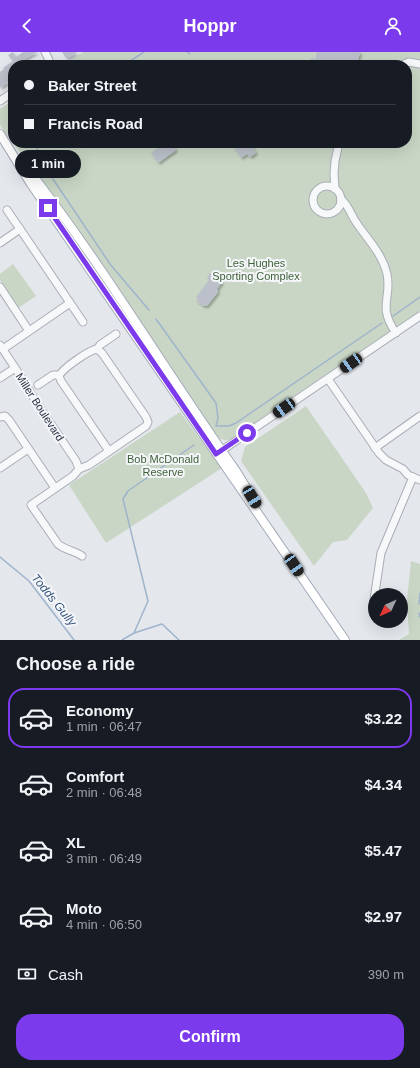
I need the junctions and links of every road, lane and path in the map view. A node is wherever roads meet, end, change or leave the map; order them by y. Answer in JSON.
{"nodes":[{"id":1,"x":0,"y":134,"type":"edge"},
{"id":2,"x":8,"y":146,"type":"edge"},
{"id":3,"x":9,"y":148,"type":"edge"},
{"id":4,"x":338,"y":148,"type":"edge"},
{"id":5,"x":334,"y":173,"type":"junction"},
{"id":6,"x":327,"y":186,"type":"junction"},
{"id":7,"x":335,"y":189,"type":"junction"},
{"id":8,"x":341,"y":199,"type":"junction"},
{"id":9,"x":7,"y":210,"type":"dead end"},
{"id":10,"x":336,"y":210,"type":"junction"},
{"id":11,"x":354,"y":218,"type":"junction"},
{"id":12,"x":20,"y":229,"type":"junction"},
{"id":13,"x":0,"y":243,"type":"edge"},
{"id":14,"x":0,"y":287,"type":"edge"},
{"id":15,"x":70,"y":303,"type":"junction"},
{"id":16,"x":420,"y":316,"type":"edge"},
{"id":17,"x":83,"y":322,"type":"dead end"},
{"id":18,"x":30,"y":331,"type":"junction"},
{"id":19,"x":396,"y":333,"type":"junction"},
{"id":20,"x":116,"y":334,"type":"dead end"},
{"id":21,"x":1,"y":347,"type":"edge"},
{"id":22,"x":97,"y":349,"type":"junction"},
{"id":23,"x":15,"y":368,"type":"junction"},
{"id":24,"x":59,"y":375,"type":"junction"},
{"id":25,"x":0,"y":378,"type":"edge"},
{"id":26,"x":328,"y":379,"type":"junction"},
{"id":27,"x":38,"y":385,"type":"dead end"},
{"id":28,"x":420,"y":416,"type":"edge"},
{"id":29,"x":0,"y":417,"type":"edge"},
{"id":30,"x":375,"y":448,"type":"junction"},
{"id":31,"x":28,"y":449,"type":"junction"},
{"id":32,"x":109,"y":451,"type":"junction"},
{"id":33,"x":219,"y":453,"type":"junction"},
{"id":34,"x":0,"y":468,"type":"edge"},
{"id":35,"x":79,"y":469,"type":"junction"},
{"id":36,"x":416,"y":478,"type":"edge"},
{"id":37,"x":55,"y":488,"type":"junction"},
{"id":38,"x":82,"y":556,"type":"dead end"},
{"id":39,"x":375,"y":588,"type":"edge"},
{"id":40,"x":345,"y":640,"type":"edge"}],
"edges":[{"from":1,"to":2,"type":"main road"},
{"from":3,"to":33,"type":"main road"},
{"from":4,"to":5,"type":"street"},
{"from":5,"to":6,"type":"street"},
{"from":5,"to":7,"type":"street"},
{"from":6,"to":7,"type":"street"},
{"from":6,"to":10,"type":"street"},
{"from":7,"to":8,"type":"street"},
{"from":8,"to":10,"type":"street"},
{"from":8,"to":11,"type":"street"},
{"from":9,"to":12,"type":"street"},
{"from":10,"to":11,"type":"street"},
{"from":11,"to":19,"type":"street"},
{"from":12,"to":13,"type":"street"},
{"from":12,"to":15,"type":"street"},
{"from":14,"to":18,"type":"street"},
{"from":15,"to":17,"type":"street"},
{"from":15,"to":18,"type":"street"},
{"from":16,"to":19,"type":"street"},
{"from":18,"to":21,"type":"street"},
{"from":19,"to":26,"type":"street"},
{"from":20,"to":22,"type":"street"},
{"from":21,"to":23,"type":"street","name":"Miller Boulevard"},
{"from":22,"to":24,"type":"street"},
{"from":22,"to":32,"type":"street"},
{"from":23,"to":25,"type":"street"},
{"from":23,"to":35,"type":"street","name":"Miller Boulevard"},
{"from":24,"to":27,"type":"street"},
{"from":24,"to":32,"type":"street"},
{"from":26,"to":30,"type":"street"},
{"from":26,"to":33,"type":"street"},
{"from":28,"to":30,"type":"street"},
{"from":29,"to":31,"type":"street"},
{"from":30,"to":36,"type":"street"},
{"from":31,"to":34,"type":"street"},
{"from":31,"to":37,"type":"street"},
{"from":32,"to":35,"type":"street"},
{"from":33,"to":40,"type":"main road"},
{"from":35,"to":37,"type":"street"},
{"from":36,"to":39,"type":"street"},
{"from":37,"to":38,"type":"street"}]}
